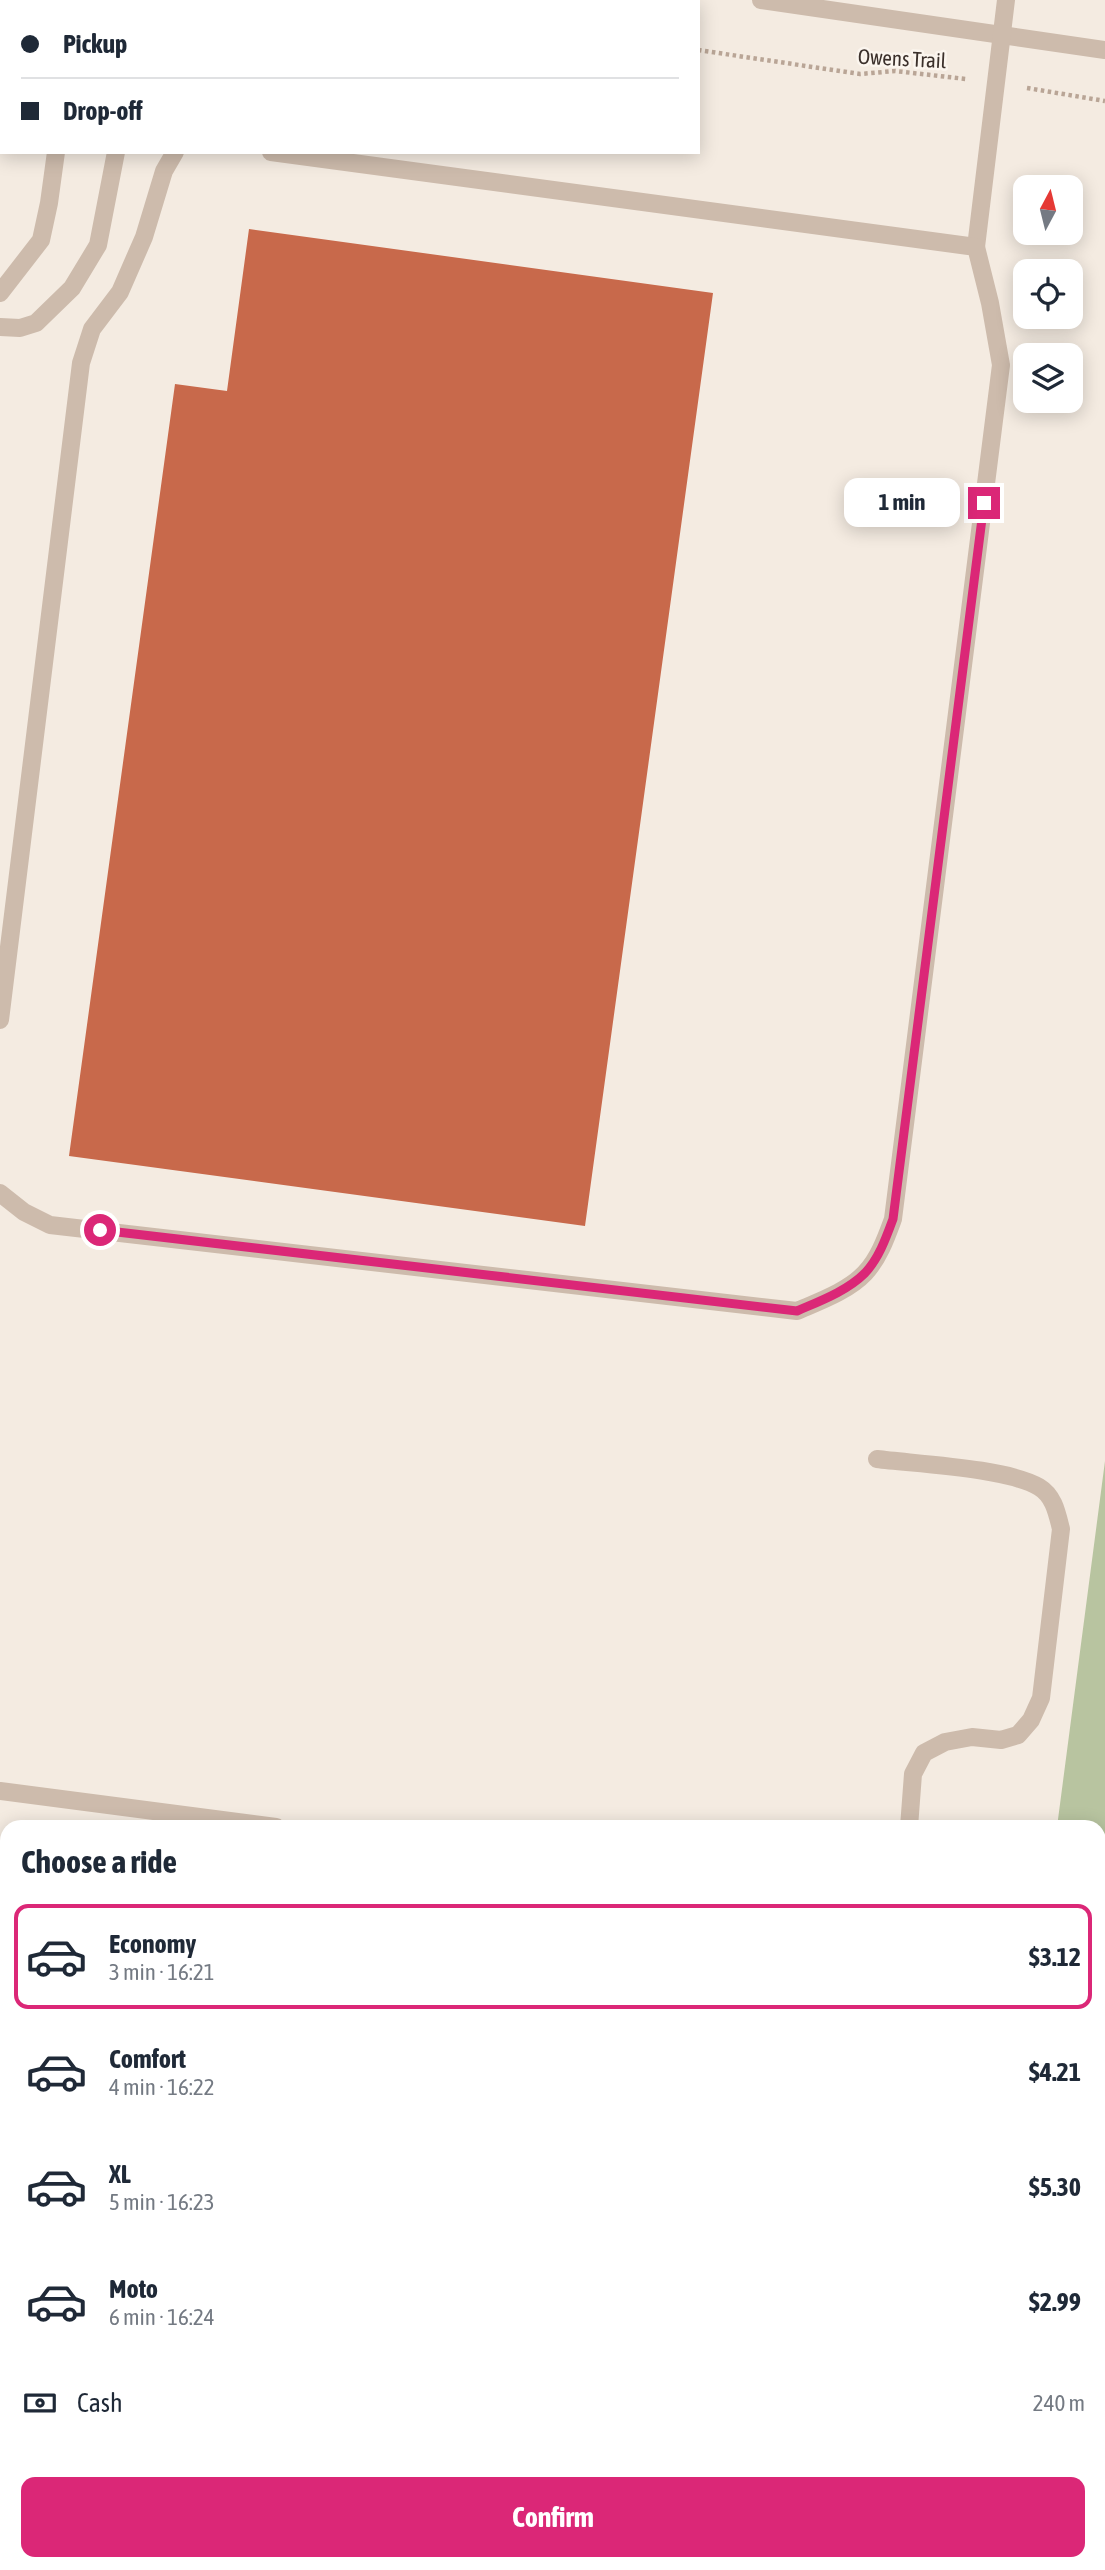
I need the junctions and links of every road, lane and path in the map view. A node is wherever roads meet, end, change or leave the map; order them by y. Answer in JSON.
{"nodes":[{"id":1,"x":761,"y":0,"type":"edge"},
{"id":2,"x":1006,"y":0,"type":"edge"},
{"id":3,"x":1002,"y":33,"type":"junction"},
{"id":4,"x":700,"y":50,"type":"edge"},
{"id":5,"x":1105,"y":50,"type":"edge"},
{"id":6,"x":995,"y":84,"type":"junction"},
{"id":7,"x":1105,"y":101,"type":"edge"},
{"id":8,"x":56,"y":154,"type":"edge"},
{"id":9,"x":116,"y":154,"type":"edge"},
{"id":10,"x":174,"y":154,"type":"edge"},
{"id":11,"x":301,"y":154,"type":"edge"},
{"id":12,"x":362,"y":158,"type":"edge"},
{"id":13,"x":976,"y":247,"type":"junction"},
{"id":14,"x":0,"y":293,"type":"edge"},
{"id":15,"x":0,"y":327,"type":"edge"},
{"id":16,"x":0,"y":1020,"type":"edge"},
{"id":17,"x":0,"y":1192,"type":"edge"},
{"id":18,"x":877,"y":1459,"type":"dead end"},
{"id":19,"x":0,"y":1791,"type":"edge"},
{"id":20,"x":222,"y":1820,"type":"edge"},
{"id":21,"x":910,"y":1820,"type":"edge"}],
"edges":[{"from":1,"to":3,"type":"street"},
{"from":2,"to":3,"type":"street"},
{"from":3,"to":5,"type":"street"},
{"from":3,"to":6,"type":"street"},
{"from":4,"to":6,"type":"path","name":"Owens Trail"},
{"from":6,"to":7,"type":"path","name":"Owens Trail"},
{"from":6,"to":13,"type":"street"},
{"from":8,"to":14,"type":"street"},
{"from":9,"to":15,"type":"street"},
{"from":10,"to":16,"type":"street"},
{"from":11,"to":12,"type":"street"},
{"from":12,"to":13,"type":"street"},
{"from":13,"to":17,"type":"street"},
{"from":18,"to":21,"type":"street"},
{"from":19,"to":20,"type":"street"}]}
